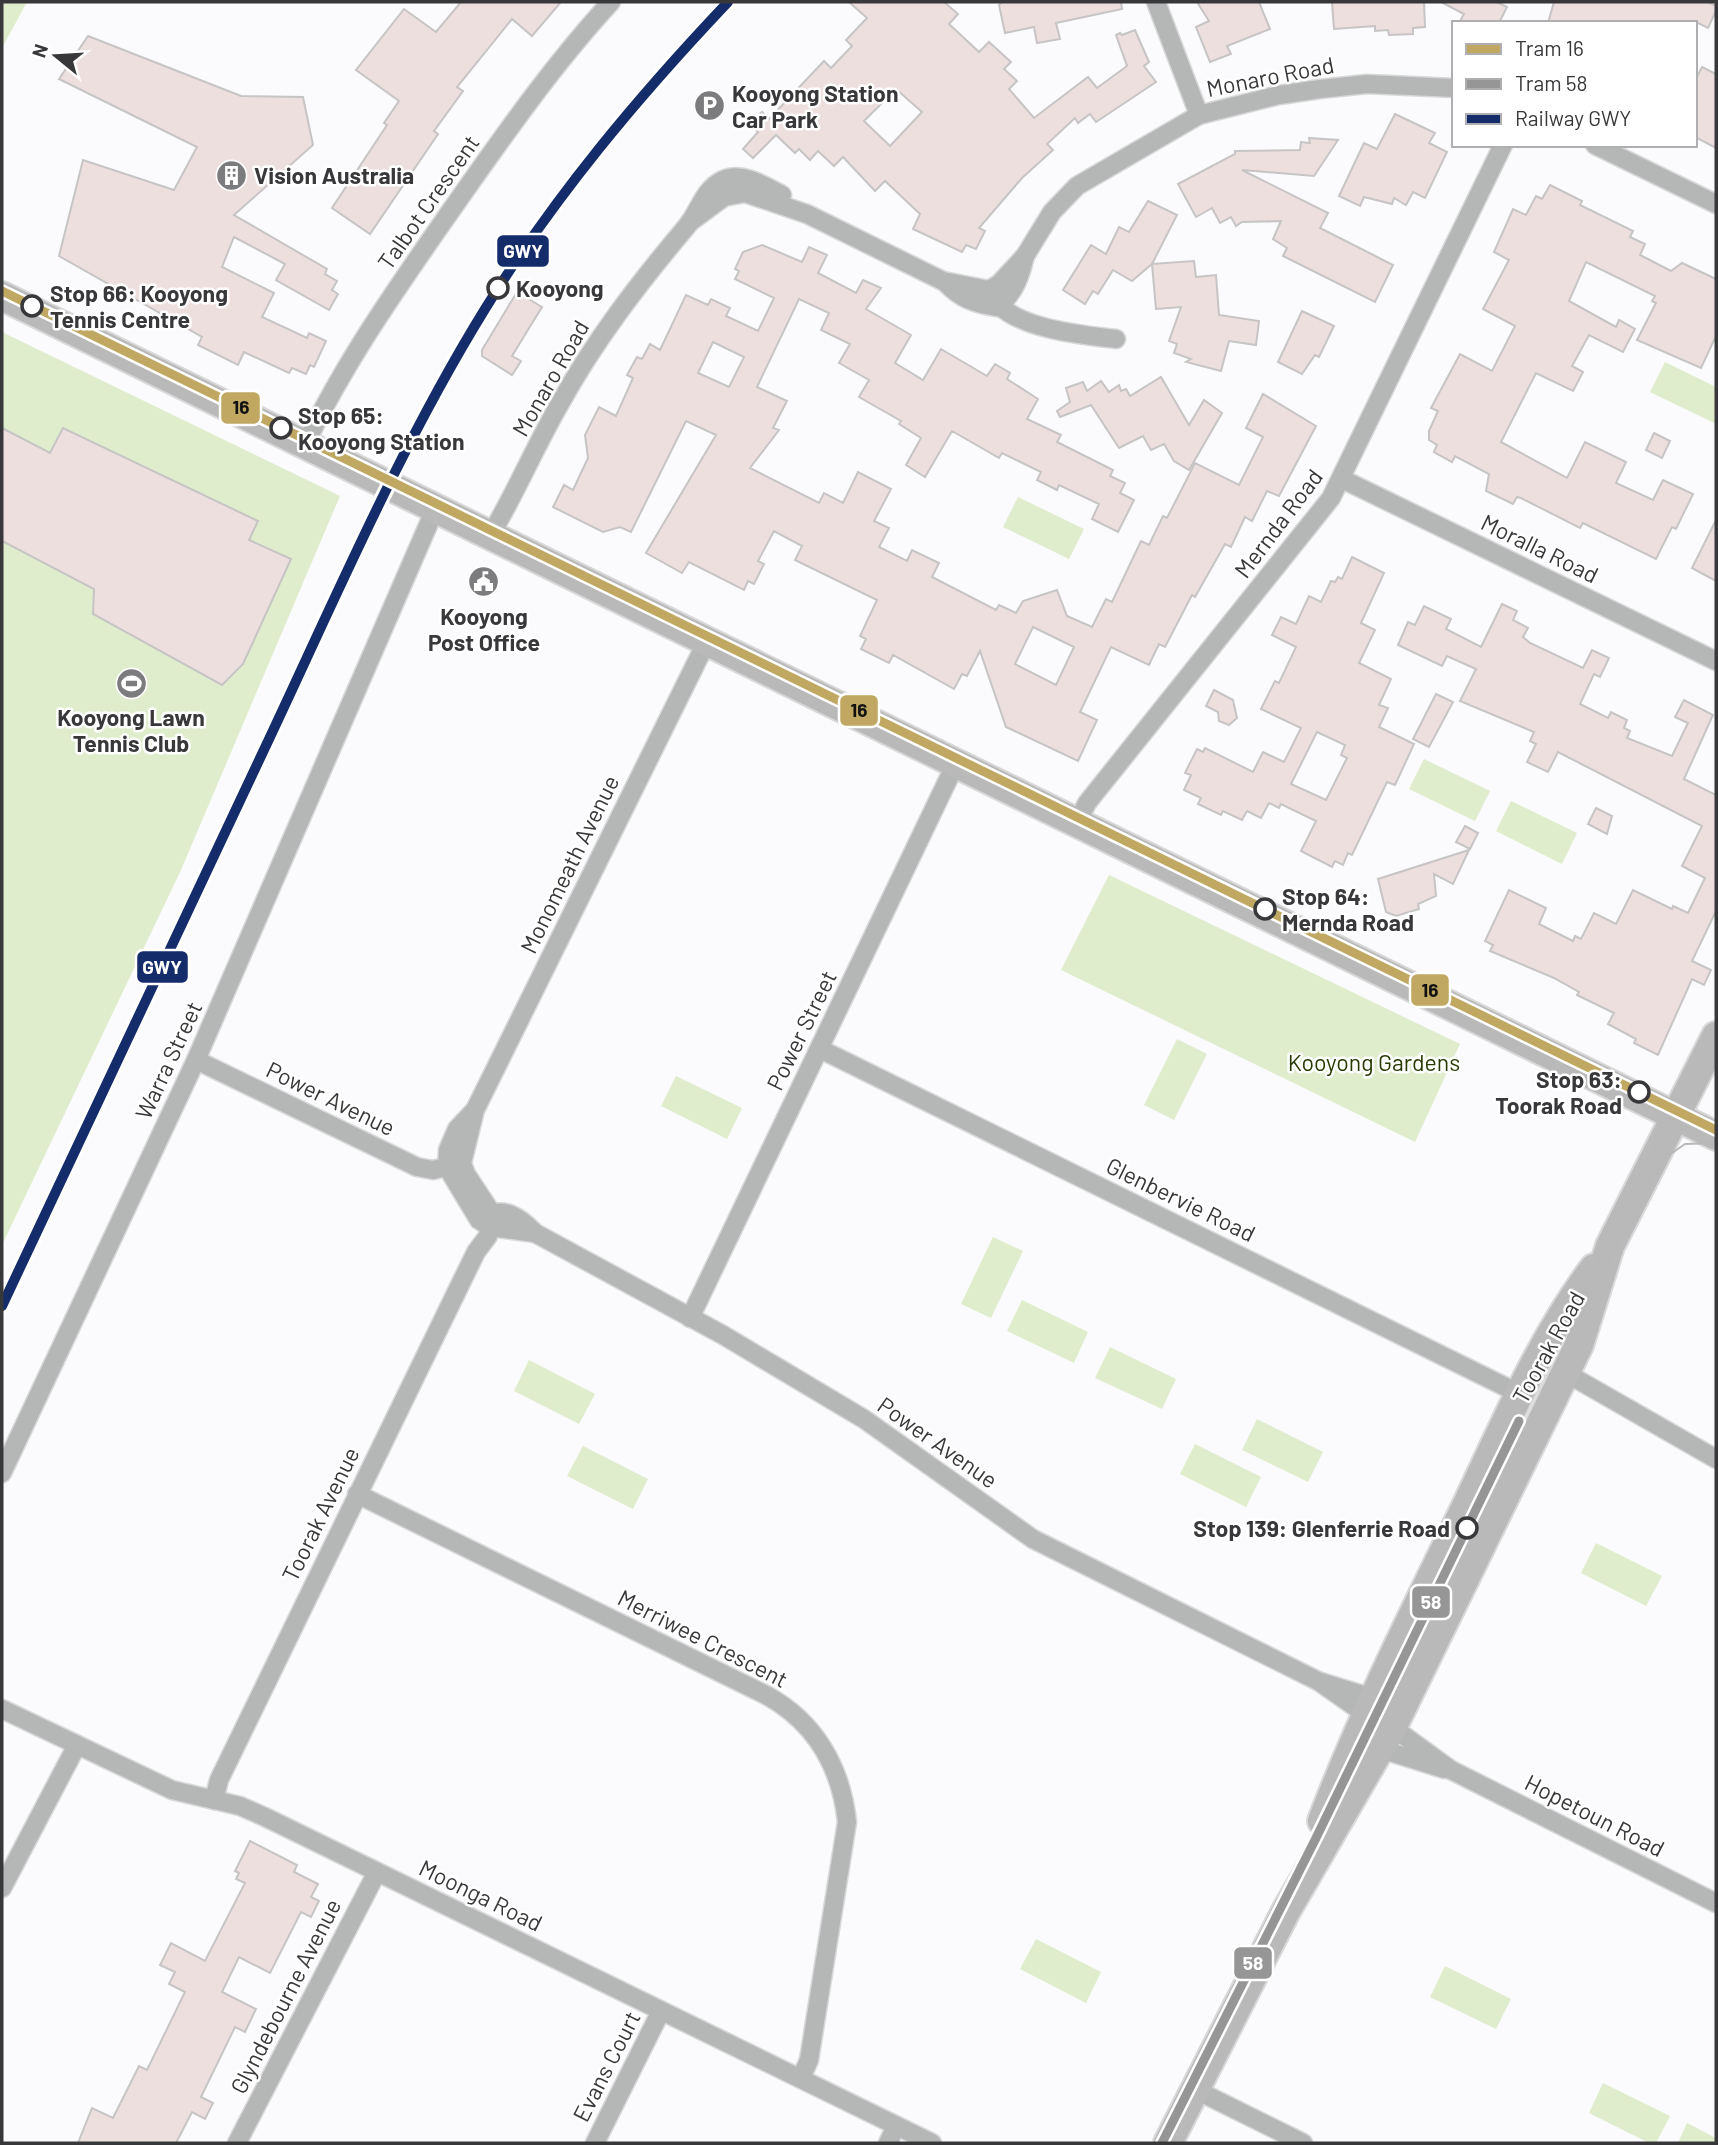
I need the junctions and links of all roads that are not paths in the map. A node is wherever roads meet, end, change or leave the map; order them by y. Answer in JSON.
{"nodes":[{"id":1,"x":611,"y":2,"type":"edge"},
{"id":2,"x":1156,"y":2,"type":"edge"},
{"id":3,"x":1452,"y":89,"type":"edge"},
{"id":4,"x":1199,"y":115,"type":"junction"},
{"id":5,"x":1502,"y":147,"type":"edge"},
{"id":6,"x":1599,"y":147,"type":"edge"},
{"id":7,"x":1716,"y":204,"type":"edge"},
{"id":8,"x":1025,"y":256,"type":"junction"},
{"id":9,"x":943,"y":281,"type":"junction"},
{"id":10,"x":989,"y":290,"type":"junction"},
{"id":11,"x":2,"y":296,"type":"edge"},
{"id":12,"x":998,"y":307,"type":"junction"},
{"id":13,"x":1116,"y":340,"type":"dead end"},
{"id":14,"x":305,"y":445,"type":"junction"},
{"id":15,"x":1342,"y":479,"type":"junction"},
{"id":16,"x":436,"y":507,"type":"junction"},
{"id":17,"x":491,"y":534,"type":"junction"},
{"id":18,"x":706,"y":640,"type":"junction"},
{"id":19,"x":1716,"y":662,"type":"edge"},
{"id":20,"x":956,"y":763,"type":"junction"},
{"id":21,"x":1077,"y":822,"type":"junction"},
{"id":22,"x":1716,"y":1036,"type":"edge"},
{"id":23,"x":820,"y":1048,"type":"junction"},
{"id":24,"x":196,"y":1060,"type":"junction"},
{"id":25,"x":1676,"y":1115,"type":"junction"},
{"id":26,"x":1716,"y":1136,"type":"edge"},
{"id":27,"x":455,"y":1165,"type":"junction"},
{"id":28,"x":487,"y":1220,"type":"junction"},
{"id":29,"x":1610,"y":1246,"type":"junction"},
{"id":30,"x":690,"y":1318,"type":"junction"},
{"id":31,"x":1566,"y":1373,"type":"junction"},
{"id":32,"x":1520,"y":1394,"type":"junction"},
{"id":33,"x":1716,"y":1460,"type":"edge"},
{"id":34,"x":2,"y":1474,"type":"edge"},
{"id":35,"x":357,"y":1494,"type":"junction"},
{"id":36,"x":2,"y":1709,"type":"edge"},
{"id":37,"x":1364,"y":1717,"type":"junction"},
{"id":38,"x":1386,"y":1739,"type":"junction"},
{"id":39,"x":77,"y":1745,"type":"junction"},
{"id":40,"x":1451,"y":1770,"type":"junction"},
{"id":41,"x":214,"y":1800,"type":"junction"},
{"id":42,"x":377,"y":1872,"type":"junction"},
{"id":43,"x":2,"y":1888,"type":"edge"},
{"id":44,"x":1716,"y":1903,"type":"edge"},
{"id":45,"x":1286,"y":1911,"type":"junction"},
{"id":46,"x":661,"y":2011,"type":"junction"},
{"id":47,"x":801,"y":2078,"type":"junction"},
{"id":48,"x":1196,"y":2090,"type":"junction"},
{"id":49,"x":896,"y":2126,"type":"junction"},
{"id":50,"x":237,"y":2143,"type":"edge"},
{"id":51,"x":595,"y":2143,"type":"edge"},
{"id":52,"x":888,"y":2143,"type":"edge"},
{"id":53,"x":932,"y":2143,"type":"edge"},
{"id":54,"x":1168,"y":2143,"type":"edge"},
{"id":55,"x":1303,"y":2143,"type":"edge"}],
"edges":[{"from":1,"to":14,"type":"street","name":"Talbot Crescent"},
{"from":2,"to":4,"type":"street"},
{"from":3,"to":4,"type":"street","name":"Monaro Road"},
{"from":4,"to":8,"type":"street","name":"Monaro Road"},
{"from":5,"to":15,"type":"street","name":"Mernda Road"},
{"from":6,"to":7,"type":"street"},
{"from":8,"to":10,"type":"street","name":"Monaro Road"},
{"from":8,"to":12,"type":"street","name":"Monaro Road"},
{"from":9,"to":10,"type":"street","name":"Monaro Road"},
{"from":9,"to":12,"type":"street","name":"Monaro Road"},
{"from":9,"to":17,"type":"street","name":"Monaro Road"},
{"from":10,"to":12,"type":"street"},
{"from":11,"to":14,"type":"main road"},
{"from":12,"to":13,"type":"street"},
{"from":14,"to":16,"type":"main road"},
{"from":15,"to":19,"type":"street","name":"Moralla Road"},
{"from":15,"to":21,"type":"street","name":"Mernda Road"},
{"from":16,"to":17,"type":"main road"},
{"from":16,"to":24,"type":"street","name":"Warra Street"},
{"from":17,"to":18,"type":"main road"},
{"from":18,"to":20,"type":"main road"},
{"from":18,"to":27,"type":"street","name":"Monomeath Avenue"},
{"from":20,"to":21,"type":"main road"},
{"from":20,"to":23,"type":"street","name":"Power Street"},
{"from":21,"to":25,"type":"main road"},
{"from":22,"to":25,"type":"main road","name":"Toorak Road"},
{"from":23,"to":30,"type":"street","name":"Power Street"},
{"from":23,"to":32,"type":"street","name":"Glenbervie Road"},
{"from":24,"to":27,"type":"street","name":"Power Avenue"},
{"from":24,"to":34,"type":"street","name":"Warra Street"},
{"from":25,"to":26,"type":"main road"},
{"from":25,"to":29,"type":"main road","name":"Toorak Road"},
{"from":27,"to":28,"type":"street"},
{"from":28,"to":30,"type":"street","name":"Power Avenue"},
{"from":28,"to":35,"type":"street","name":"Toorak Avenue"},
{"from":29,"to":31,"type":"main road","name":"Toorak Road"},
{"from":29,"to":32,"type":"main road","name":"Toorak Road"},
{"from":30,"to":37,"type":"street","name":"Power Avenue"},
{"from":31,"to":33,"type":"street"},
{"from":31,"to":38,"type":"main road","name":"Toorak Road"},
{"from":32,"to":37,"type":"main road","name":"Toorak Road"},
{"from":35,"to":41,"type":"street","name":"Toorak Avenue"},
{"from":35,"to":47,"type":"street","name":"Merriwee Crescent"},
{"from":36,"to":39,"type":"street","name":"Moonga Road"},
{"from":37,"to":38,"type":"street","name":"Hopetoun Road"},
{"from":37,"to":38,"type":"street","name":"Hopetoun Road"},
{"from":37,"to":45,"type":"main road","name":"Toorak Road"},
{"from":38,"to":40,"type":"street","name":"Hopetoun Road"},
{"from":38,"to":40,"type":"street","name":"Hopetoun Road"},
{"from":38,"to":45,"type":"main road","name":"Toorak Road"},
{"from":39,"to":41,"type":"street","name":"Moonga Road"},
{"from":39,"to":43,"type":"street"},
{"from":40,"to":44,"type":"street","name":"Hopetoun Road"},
{"from":41,"to":42,"type":"street","name":"Moonga Road"},
{"from":42,"to":46,"type":"street","name":"Moonga Road"},
{"from":42,"to":50,"type":"street","name":"Glyndebourne Avenue"},
{"from":45,"to":48,"type":"main road","name":"Toorak Road"},
{"from":46,"to":47,"type":"street","name":"Moonga Road"},
{"from":46,"to":51,"type":"street","name":"Evans Court"},
{"from":47,"to":49,"type":"street","name":"Moonga Road"},
{"from":48,"to":54,"type":"main road","name":"Toorak Road"},
{"from":48,"to":55,"type":"street"},
{"from":49,"to":52,"type":"street"},
{"from":49,"to":53,"type":"street","name":"Moonga Road"}]}
